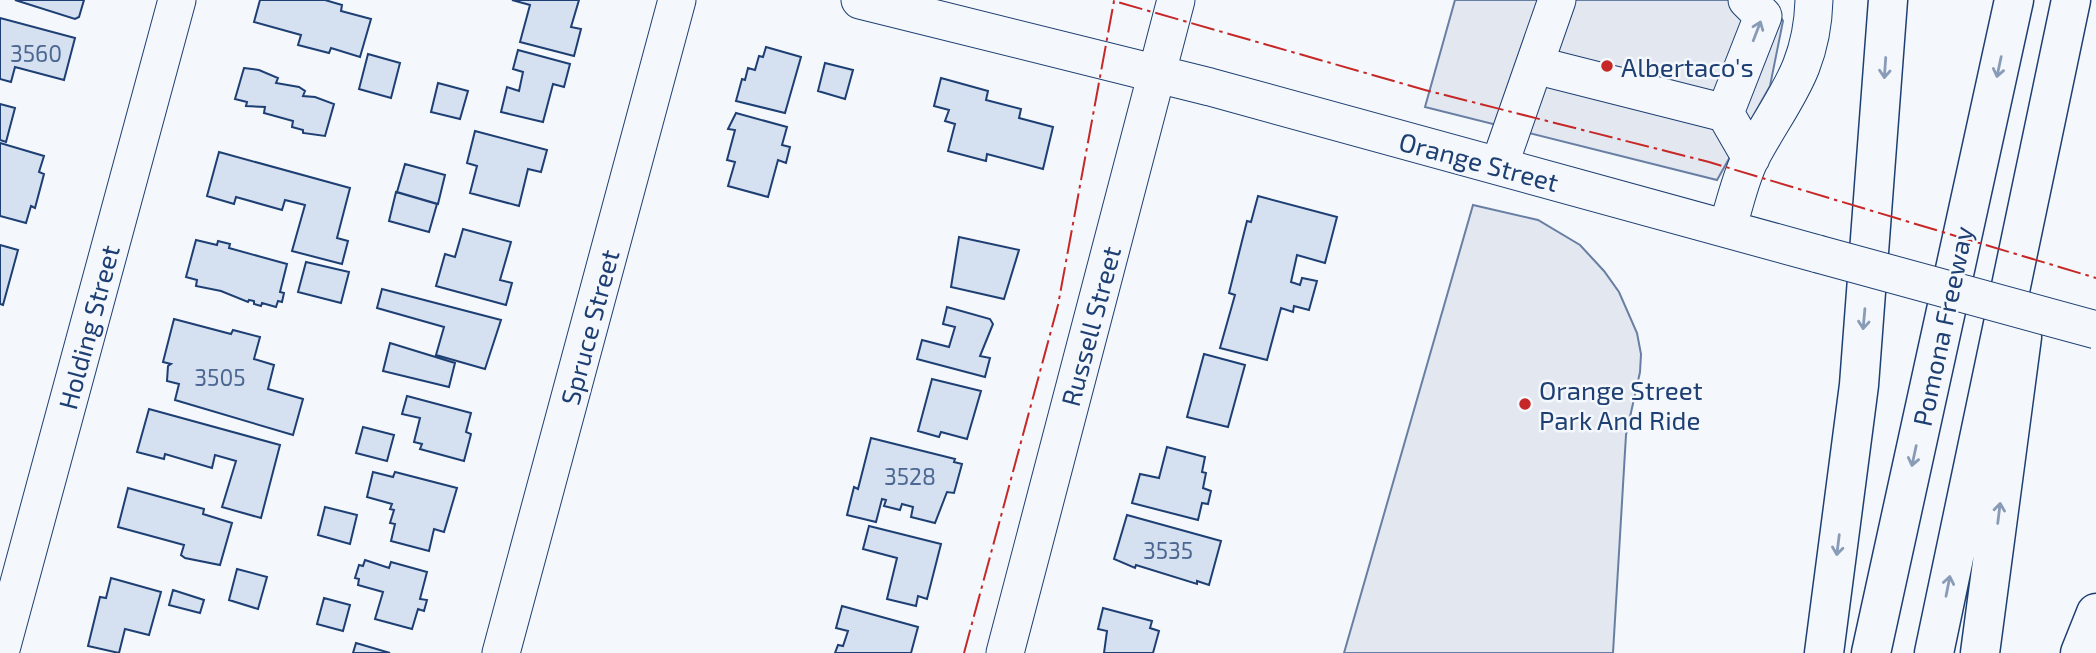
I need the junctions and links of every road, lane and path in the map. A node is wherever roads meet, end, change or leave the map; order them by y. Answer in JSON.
{"nodes":[{"id":1,"x":177,"y":0,"type":"edge"},
{"id":2,"x":677,"y":0,"type":"edge"},
{"id":3,"x":860,"y":0,"type":"edge"},
{"id":4,"x":1176,"y":0,"type":"edge"},
{"id":5,"x":1557,"y":0,"type":"edge"},
{"id":6,"x":1747,"y":0,"type":"edge"},
{"id":7,"x":1814,"y":0,"type":"edge"},
{"id":8,"x":1888,"y":0,"type":"edge"},
{"id":9,"x":2014,"y":0,"type":"edge"},
{"id":10,"x":2071,"y":0,"type":"edge"},
{"id":11,"x":2059,"y":57,"type":"junction"},
{"id":12,"x":1535,"y":65,"type":"junction"},
{"id":13,"x":1156,"y":73,"type":"junction"},
{"id":14,"x":1725,"y":113,"type":"junction"},
{"id":15,"x":1751,"y":158,"type":"junction"},
{"id":16,"x":1499,"y":166,"type":"junction"},
{"id":17,"x":1727,"y":228,"type":"junction"},
{"id":18,"x":2096,"y":330,"type":"edge"},
{"id":19,"x":2096,"y":613,"type":"edge"},
{"id":20,"x":0,"y":653,"type":"edge"},
{"id":21,"x":501,"y":653,"type":"edge"},
{"id":22,"x":1005,"y":653,"type":"edge"},
{"id":23,"x":1824,"y":653,"type":"edge"},
{"id":24,"x":1871,"y":653,"type":"edge"},
{"id":25,"x":1934,"y":653,"type":"edge"},
{"id":26,"x":1980,"y":653,"type":"edge"},
{"id":27,"x":2080,"y":653,"type":"edge"}],
"edges":[{"from":1,"to":20,"type":"street","name":"Holding Street"},
{"from":2,"to":21,"type":"street","name":"Spruce Street"},
{"from":3,"to":13,"type":"street","name":"Orange Street"},
{"from":4,"to":13,"type":"street","name":"Russell Street"},
{"from":5,"to":12,"type":"street"},
{"from":14,"to":6,"type":"street","one_way":true},
{"from":7,"to":15,"type":"street"},
{"from":8,"to":23,"type":"highway","one_way":true},
{"from":9,"to":24,"type":"highway","name":"Pomona Freeway","one_way":true},
{"from":10,"to":11,"type":"highway"},
{"from":25,"to":11,"type":"highway","one_way":true},
{"from":26,"to":11,"type":"highway","one_way":true},
{"from":12,"to":14,"type":"street"},
{"from":12,"to":16,"type":"street"},
{"from":13,"to":16,"type":"street","name":"Orange Street"},
{"from":13,"to":22,"type":"street","name":"Russell Street"},
{"from":14,"to":15,"type":"street"},
{"from":15,"to":17,"type":"street"},
{"from":16,"to":17,"type":"street","name":"Orange Street"},
{"from":17,"to":18,"type":"street","name":"Orange Street","bridge":true},
{"from":19,"to":27,"type":"highway"}]}
